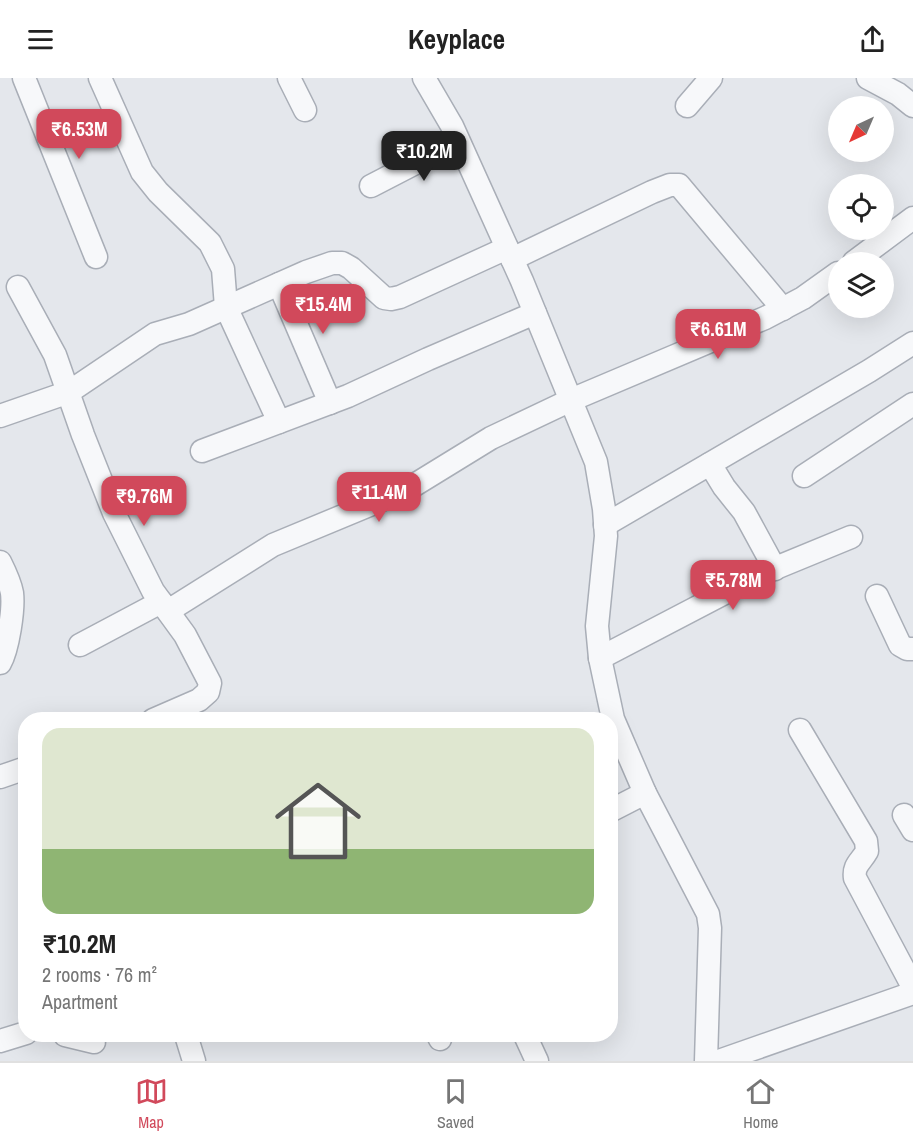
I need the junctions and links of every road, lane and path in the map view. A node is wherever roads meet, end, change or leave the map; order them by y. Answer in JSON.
{"nodes":[{"id":1,"x":24,"y":78,"type":"edge"},
{"id":2,"x":100,"y":78,"type":"edge"},
{"id":3,"x":289,"y":78,"type":"edge"},
{"id":4,"x":424,"y":78,"type":"edge"},
{"id":5,"x":711,"y":78,"type":"edge"},
{"id":6,"x":877,"y":80,"type":"edge"},
{"id":7,"x":687,"y":106,"type":"dead end"},
{"id":8,"x":913,"y":106,"type":"edge"},
{"id":9,"x":305,"y":110,"type":"dead end"},
{"id":10,"x":458,"y":141,"type":"junction"},
{"id":11,"x":370,"y":186,"type":"dead end"},
{"id":12,"x":913,"y":219,"type":"edge"},
{"id":13,"x":868,"y":252,"type":"edge"},
{"id":14,"x":509,"y":254,"type":"junction"},
{"id":15,"x":96,"y":256,"type":"dead end"},
{"id":16,"x":828,"y":280,"type":"edge"},
{"id":17,"x":279,"y":284,"type":"junction"},
{"id":18,"x":18,"y":287,"type":"dead end"},
{"id":19,"x":226,"y":307,"type":"junction"},
{"id":20,"x":783,"y":309,"type":"junction"},
{"id":21,"x":535,"y":313,"type":"junction"},
{"id":22,"x":913,"y":343,"type":"edge"},
{"id":23,"x":69,"y":392,"type":"junction"},
{"id":24,"x":571,"y":400,"type":"junction"},
{"id":25,"x":330,"y":403,"type":"junction"},
{"id":26,"x":913,"y":404,"type":"edge"},
{"id":27,"x":0,"y":416,"type":"edge"},
{"id":28,"x":279,"y":422,"type":"junction"},
{"id":29,"x":202,"y":452,"type":"dead end"},
{"id":30,"x":710,"y":464,"type":"junction"},
{"id":31,"x":804,"y":476,"type":"dead end"},
{"id":32,"x":605,"y":525,"type":"junction"},
{"id":33,"x":851,"y":537,"type":"dead end"},
{"id":34,"x":0,"y":561,"type":"edge"},
{"id":35,"x":775,"y":569,"type":"junction"},
{"id":36,"x":877,"y":597,"type":"dead end"},
{"id":37,"x":164,"y":607,"type":"junction"},
{"id":38,"x":80,"y":645,"type":"dead end"},
{"id":39,"x":913,"y":649,"type":"edge"},
{"id":40,"x":600,"y":658,"type":"junction"},
{"id":41,"x":0,"y":663,"type":"edge"},
{"id":42,"x":171,"y":712,"type":"edge"},
{"id":43,"x":612,"y":712,"type":"edge"},
{"id":44,"x":801,"y":730,"type":"dead end"},
{"id":45,"x":618,"y":731,"type":"edge"},
{"id":46,"x":18,"y":771,"type":"edge"},
{"id":47,"x":0,"y":777,"type":"edge"},
{"id":48,"x":645,"y":793,"type":"junction"},
{"id":49,"x":618,"y":807,"type":"edge"},
{"id":50,"x":913,"y":987,"type":"edge"},
{"id":51,"x":913,"y":993,"type":"edge"},
{"id":52,"x":18,"y":1035,"type":"edge"},
{"id":53,"x":0,"y":1041,"type":"edge"},
{"id":54,"x":188,"y":1042,"type":"edge"},
{"id":55,"x":528,"y":1042,"type":"edge"},
{"id":56,"x":194,"y":1061,"type":"edge"},
{"id":57,"x":537,"y":1061,"type":"edge"},
{"id":58,"x":706,"y":1061,"type":"edge"},
{"id":59,"x":719,"y":1061,"type":"edge"}],
"edges":[{"from":1,"to":15,"type":"street"},
{"from":2,"to":19,"type":"street"},
{"from":3,"to":9,"type":"street"},
{"from":4,"to":10,"type":"street"},
{"from":5,"to":7,"type":"street"},
{"from":6,"to":8,"type":"street"},
{"from":10,"to":11,"type":"street"},
{"from":10,"to":14,"type":"street"},
{"from":12,"to":13,"type":"street"},
{"from":14,"to":17,"type":"street"},
{"from":14,"to":20,"type":"street"},
{"from":14,"to":21,"type":"street"},
{"from":16,"to":20,"type":"street"},
{"from":17,"to":19,"type":"street"},
{"from":17,"to":25,"type":"street"},
{"from":18,"to":23,"type":"street"},
{"from":19,"to":23,"type":"street"},
{"from":19,"to":28,"type":"street"},
{"from":20,"to":24,"type":"street"},
{"from":21,"to":24,"type":"street"},
{"from":21,"to":25,"type":"street"},
{"from":22,"to":30,"type":"street"},
{"from":23,"to":27,"type":"street"},
{"from":23,"to":37,"type":"street"},
{"from":24,"to":32,"type":"street"},
{"from":24,"to":37,"type":"street"},
{"from":25,"to":28,"type":"street"},
{"from":26,"to":31,"type":"street"},
{"from":28,"to":29,"type":"street"},
{"from":30,"to":32,"type":"street"},
{"from":30,"to":35,"type":"street"},
{"from":32,"to":40,"type":"street"},
{"from":33,"to":35,"type":"street"},
{"from":34,"to":41,"type":"street"},
{"from":35,"to":40,"type":"street"},
{"from":36,"to":39,"type":"street"},
{"from":37,"to":38,"type":"street"},
{"from":37,"to":42,"type":"street"},
{"from":40,"to":43,"type":"street"},
{"from":44,"to":50,"type":"street"},
{"from":45,"to":48,"type":"street"},
{"from":46,"to":47,"type":"street"},
{"from":48,"to":49,"type":"street"},
{"from":48,"to":58,"type":"street"},
{"from":51,"to":59,"type":"street"},
{"from":52,"to":53,"type":"street"},
{"from":54,"to":56,"type":"street"},
{"from":55,"to":57,"type":"street"}]}
